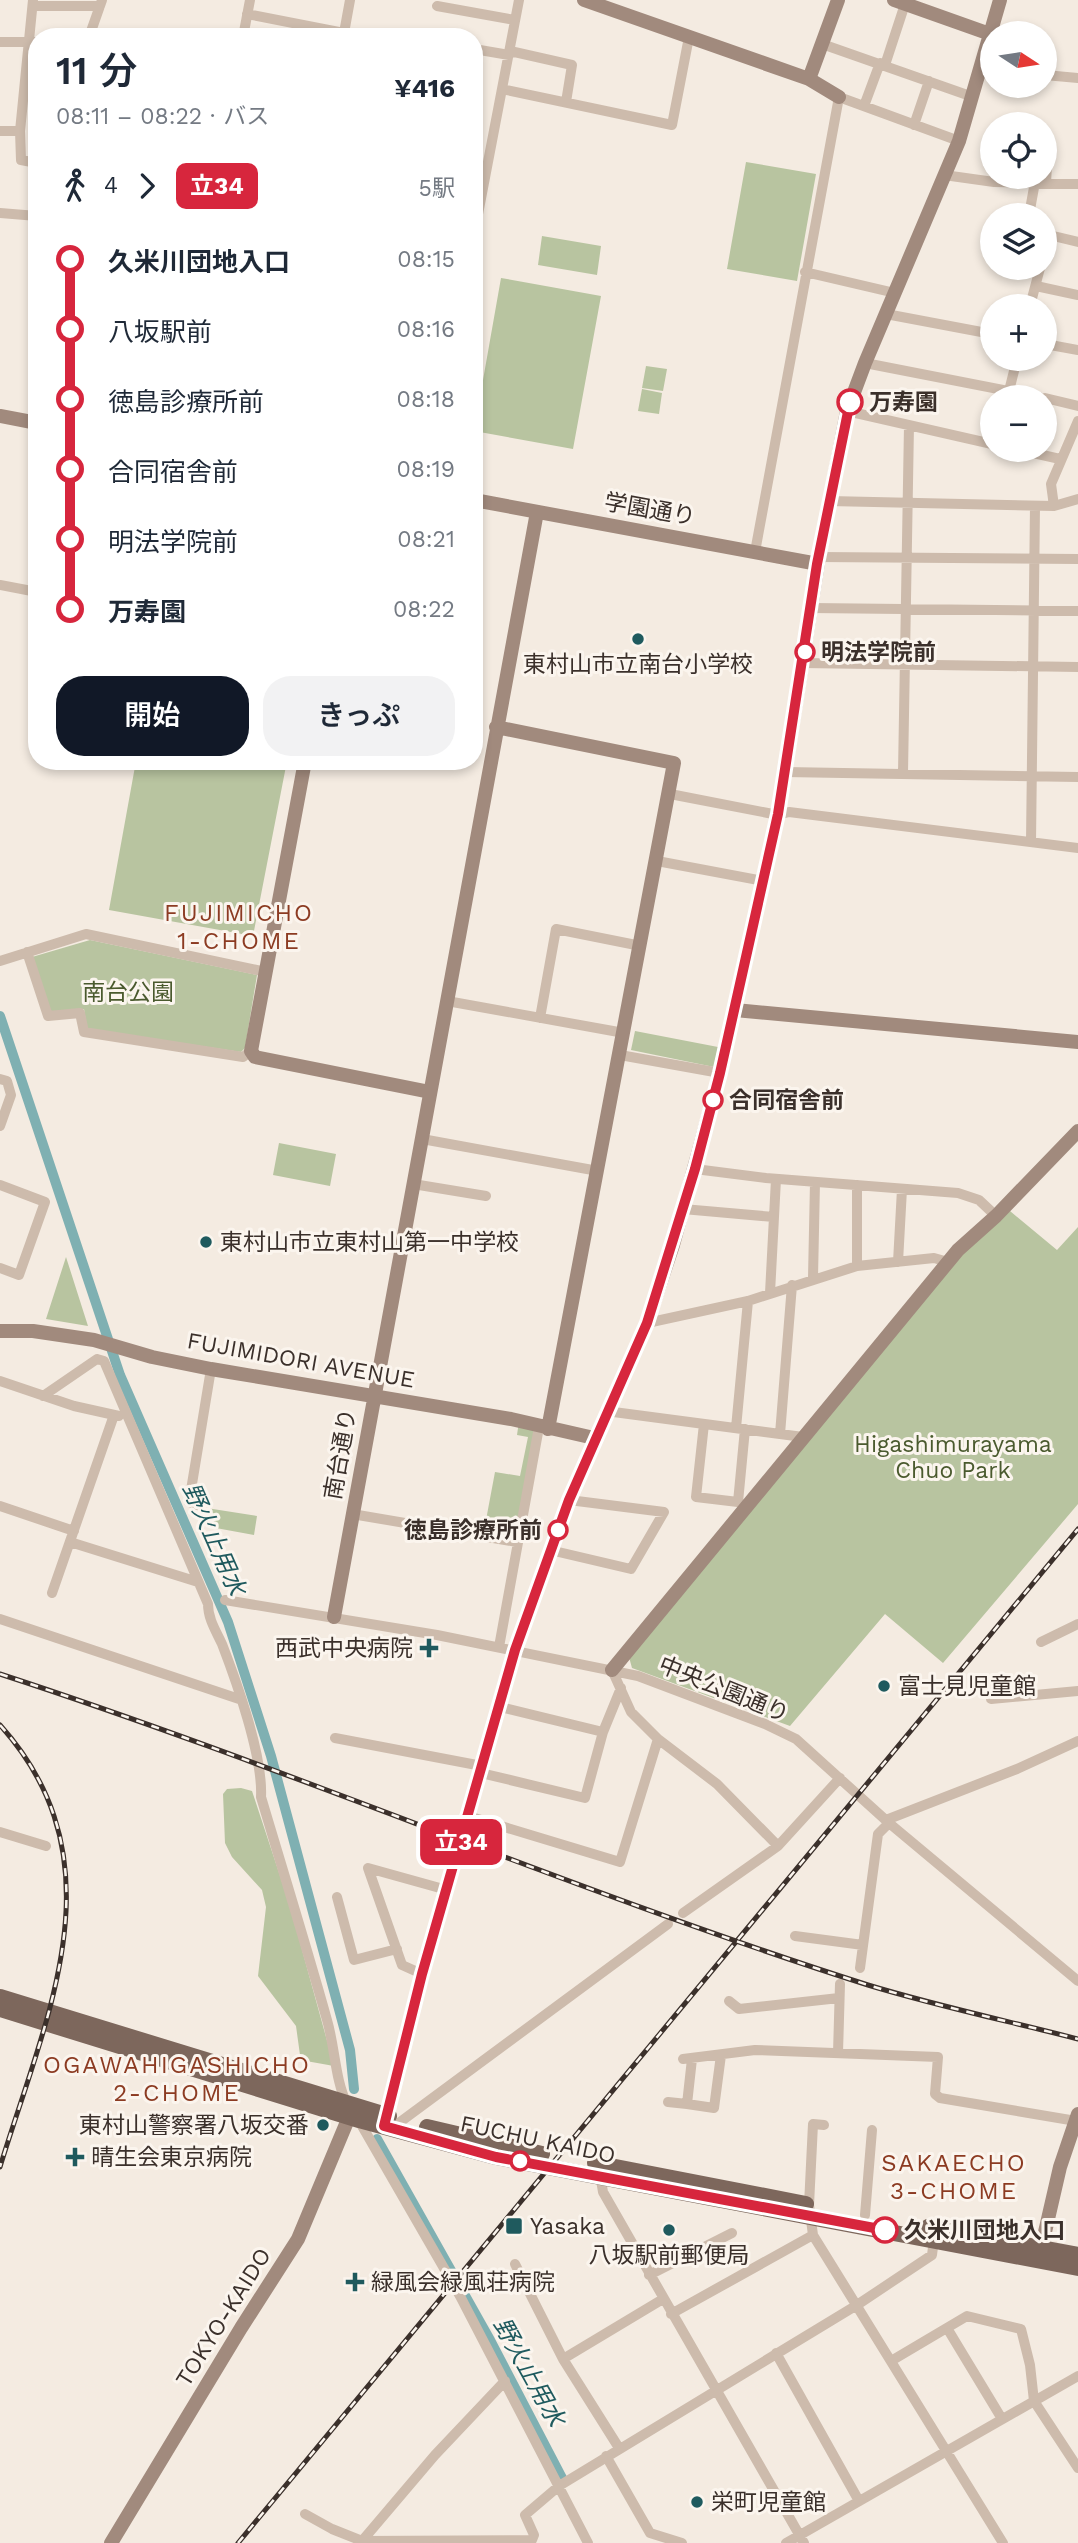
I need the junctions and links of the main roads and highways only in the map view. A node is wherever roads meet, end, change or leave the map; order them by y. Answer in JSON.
{"nodes":[{"id":1,"x":0,"y":1997,"type":"edge"},
{"id":2,"x":0,"y":2009,"type":"edge"},
{"id":3,"x":352,"y":2114,"type":"junction"},
{"id":4,"x":811,"y":2211,"type":"junction"},
{"id":5,"x":1040,"y":2254,"type":"junction"},
{"id":6,"x":1078,"y":2255,"type":"edge"},
{"id":7,"x":1078,"y":2269,"type":"edge"}],
"edges":[{"from":1,"to":3,"type":"main road","name":"FUCHU KAIDO"},
{"from":2,"to":3,"type":"main road","name":"FUCHU KAIDO"},
{"from":3,"to":4,"type":"main road","name":"FUCHU KAIDO"},
{"from":4,"to":5,"type":"main road","name":"FUCHU KAIDO"},
{"from":4,"to":5,"type":"main road","name":"FUCHU KAIDO"},
{"from":5,"to":6,"type":"main road","name":"FUCHU KAIDO"},
{"from":5,"to":7,"type":"main road","name":"FUCHU KAIDO"}]}
